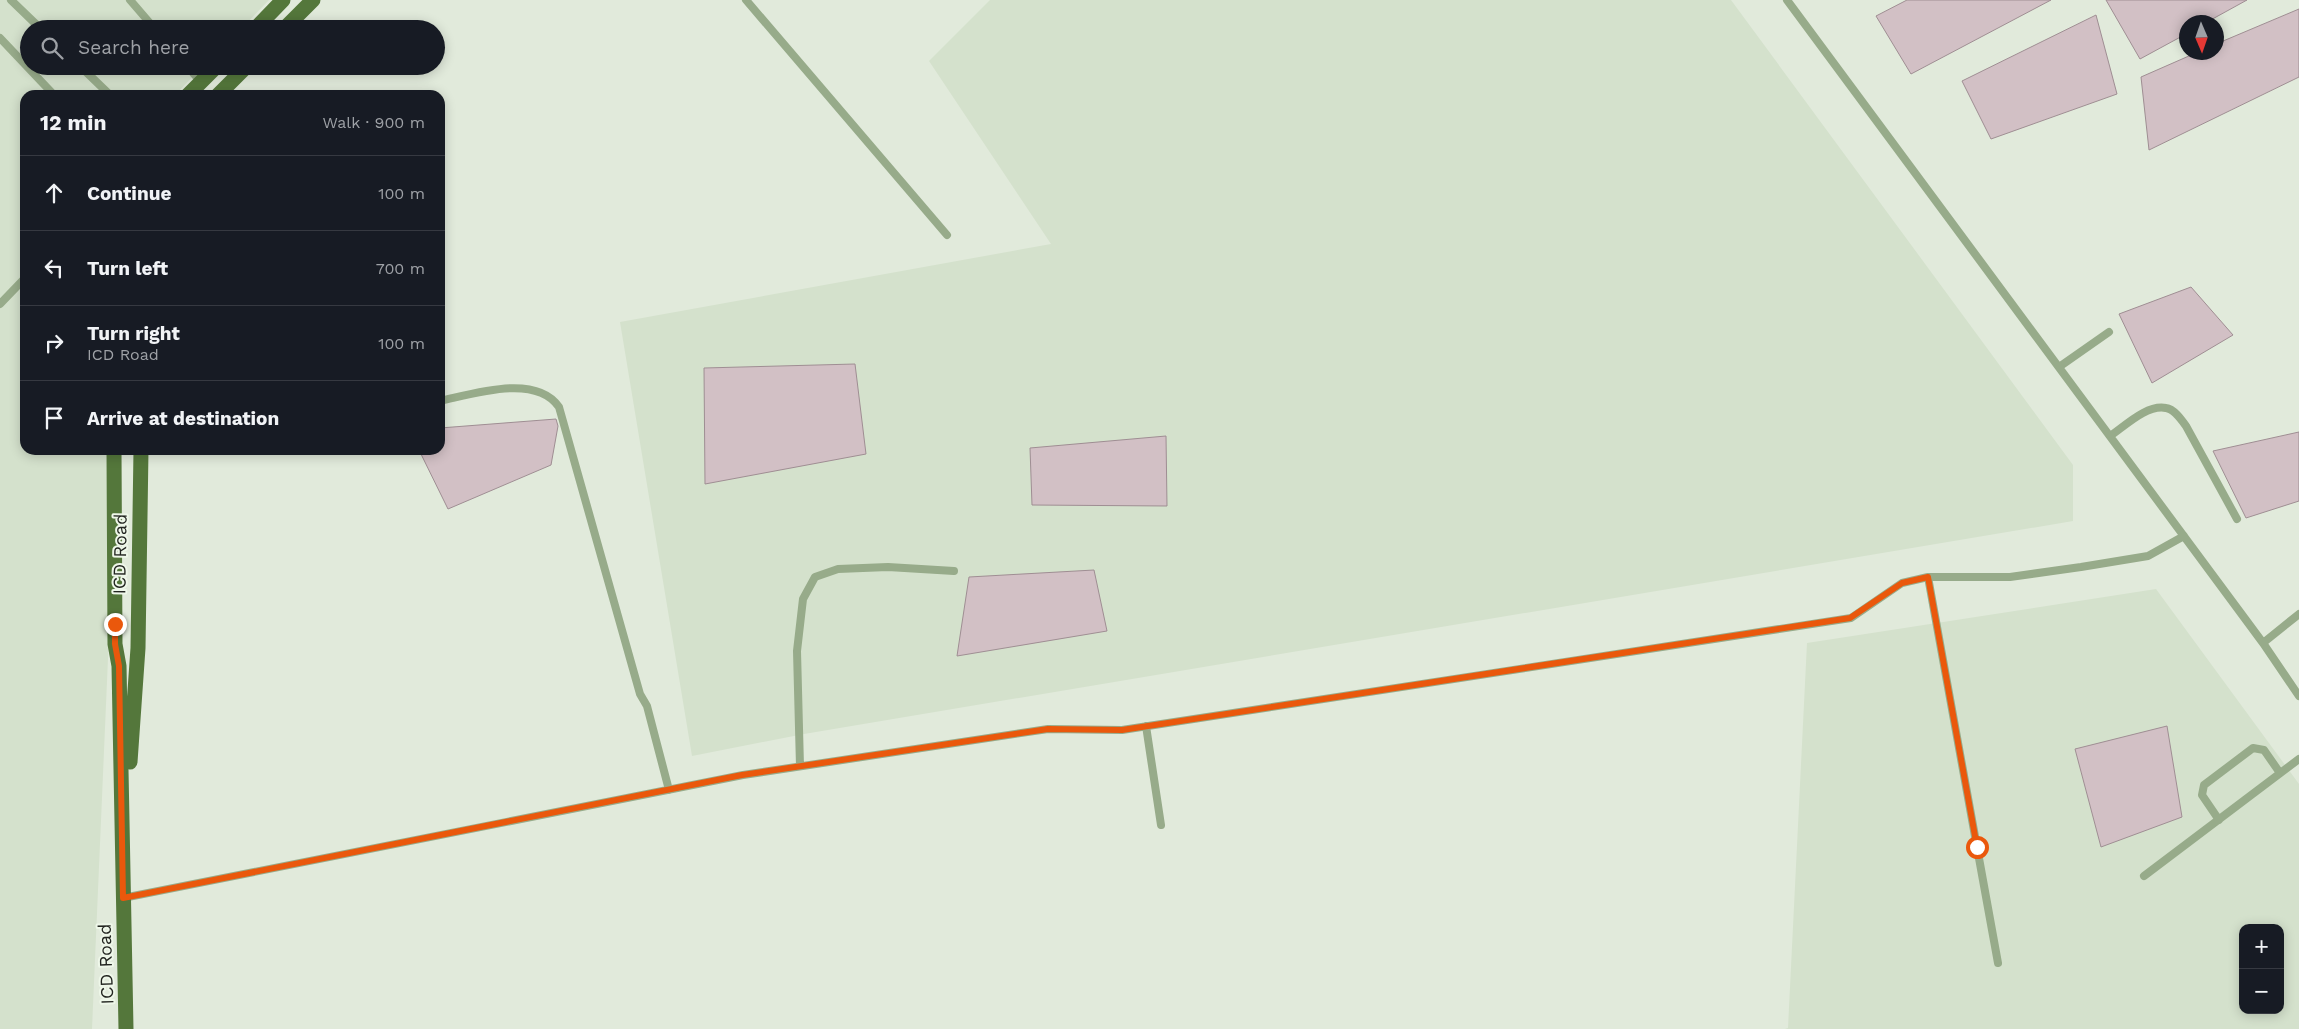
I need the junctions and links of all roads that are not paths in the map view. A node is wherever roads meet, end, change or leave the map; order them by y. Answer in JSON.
{"nodes":[{"id":1,"x":11,"y":0,"type":"edge"},
{"id":2,"x":130,"y":0,"type":"edge"},
{"id":3,"x":283,"y":0,"type":"edge"},
{"id":4,"x":313,"y":0,"type":"edge"},
{"id":5,"x":746,"y":0,"type":"edge"},
{"id":6,"x":1787,"y":0,"type":"edge"},
{"id":7,"x":32,"y":20,"type":"edge"},
{"id":8,"x":147,"y":20,"type":"edge"},
{"id":9,"x":264,"y":20,"type":"edge"},
{"id":10,"x":293,"y":20,"type":"edge"},
{"id":11,"x":0,"y":38,"type":"edge"},
{"id":12,"x":20,"y":59,"type":"edge"},
{"id":13,"x":35,"y":75,"type":"edge"},
{"id":14,"x":89,"y":75,"type":"edge"},
{"id":15,"x":195,"y":75,"type":"edge"},
{"id":16,"x":208,"y":75,"type":"edge"},
{"id":17,"x":238,"y":75,"type":"edge"},
{"id":18,"x":201,"y":82,"type":"junction"},
{"id":19,"x":49,"y":90,"type":"edge"},
{"id":20,"x":105,"y":90,"type":"edge"},
{"id":21,"x":193,"y":90,"type":"edge"},
{"id":22,"x":223,"y":90,"type":"edge"},
{"id":23,"x":946,"y":235,"type":"dead end"},
{"id":24,"x":20,"y":283,"type":"edge"},
{"id":25,"x":0,"y":304,"type":"edge"},
{"id":26,"x":2110,"y":332,"type":"dead end"},
{"id":27,"x":2059,"y":367,"type":"junction"},
{"id":28,"x":445,"y":400,"type":"edge"},
{"id":29,"x":2110,"y":436,"type":"junction"},
{"id":30,"x":114,"y":455,"type":"edge"},
{"id":31,"x":141,"y":455,"type":"edge"},
{"id":32,"x":2237,"y":519,"type":"dead end"},
{"id":33,"x":2184,"y":536,"type":"junction"},
{"id":34,"x":954,"y":571,"type":"dead end"},
{"id":35,"x":1928,"y":577,"type":"junction"},
{"id":36,"x":2299,"y":614,"type":"edge"},
{"id":37,"x":2264,"y":643,"type":"junction"},
{"id":38,"x":2299,"y":696,"type":"edge"},
{"id":39,"x":1146,"y":726,"type":"junction"},
{"id":40,"x":2299,"y":759,"type":"edge"},
{"id":41,"x":800,"y":766,"type":"junction"},
{"id":42,"x":2280,"y":773,"type":"junction"},
{"id":43,"x":669,"y":790,"type":"junction"},
{"id":44,"x":2219,"y":820,"type":"junction"},
{"id":45,"x":1161,"y":825,"type":"dead end"},
{"id":46,"x":2144,"y":876,"type":"dead end"},
{"id":47,"x":123,"y":898,"type":"junction"},
{"id":48,"x":1998,"y":963,"type":"dead end"},
{"id":49,"x":126,"y":1029,"type":"edge"}],
"edges":[{"from":1,"to":7,"type":"lane"},
{"from":2,"to":8,"type":"lane"},
{"from":3,"to":9,"type":"main road"},
{"from":4,"to":10,"type":"main road"},
{"from":5,"to":23,"type":"lane"},
{"from":6,"to":27,"type":"lane"},
{"from":11,"to":12,"type":"lane"},
{"from":13,"to":19,"type":"lane"},
{"from":14,"to":20,"type":"lane"},
{"from":15,"to":18,"type":"lane"},
{"from":16,"to":18,"type":"main road"},
{"from":17,"to":22,"type":"main road"},
{"from":18,"to":21,"type":"main road"},
{"from":24,"to":25,"type":"lane"},
{"from":26,"to":27,"type":"lane"},
{"from":27,"to":29,"type":"lane"},
{"from":28,"to":43,"type":"lane"},
{"from":29,"to":32,"type":"lane"},
{"from":29,"to":33,"type":"lane"},
{"from":30,"to":47,"type":"main road","name":"ICD Road"},
{"from":31,"to":47,"type":"main road","name":"ICD Road"},
{"from":33,"to":35,"type":"lane"},
{"from":33,"to":37,"type":"lane"},
{"from":34,"to":41,"type":"lane"},
{"from":35,"to":39,"type":"lane"},
{"from":35,"to":48,"type":"lane"},
{"from":36,"to":37,"type":"lane"},
{"from":37,"to":38,"type":"lane"},
{"from":39,"to":41,"type":"lane"},
{"from":39,"to":45,"type":"lane"},
{"from":40,"to":42,"type":"lane"},
{"from":41,"to":43,"type":"lane"},
{"from":42,"to":44,"type":"lane"},
{"from":42,"to":44,"type":"lane"},
{"from":43,"to":47,"type":"lane"},
{"from":44,"to":46,"type":"lane"},
{"from":47,"to":49,"type":"main road","name":"ICD Road"}]}
